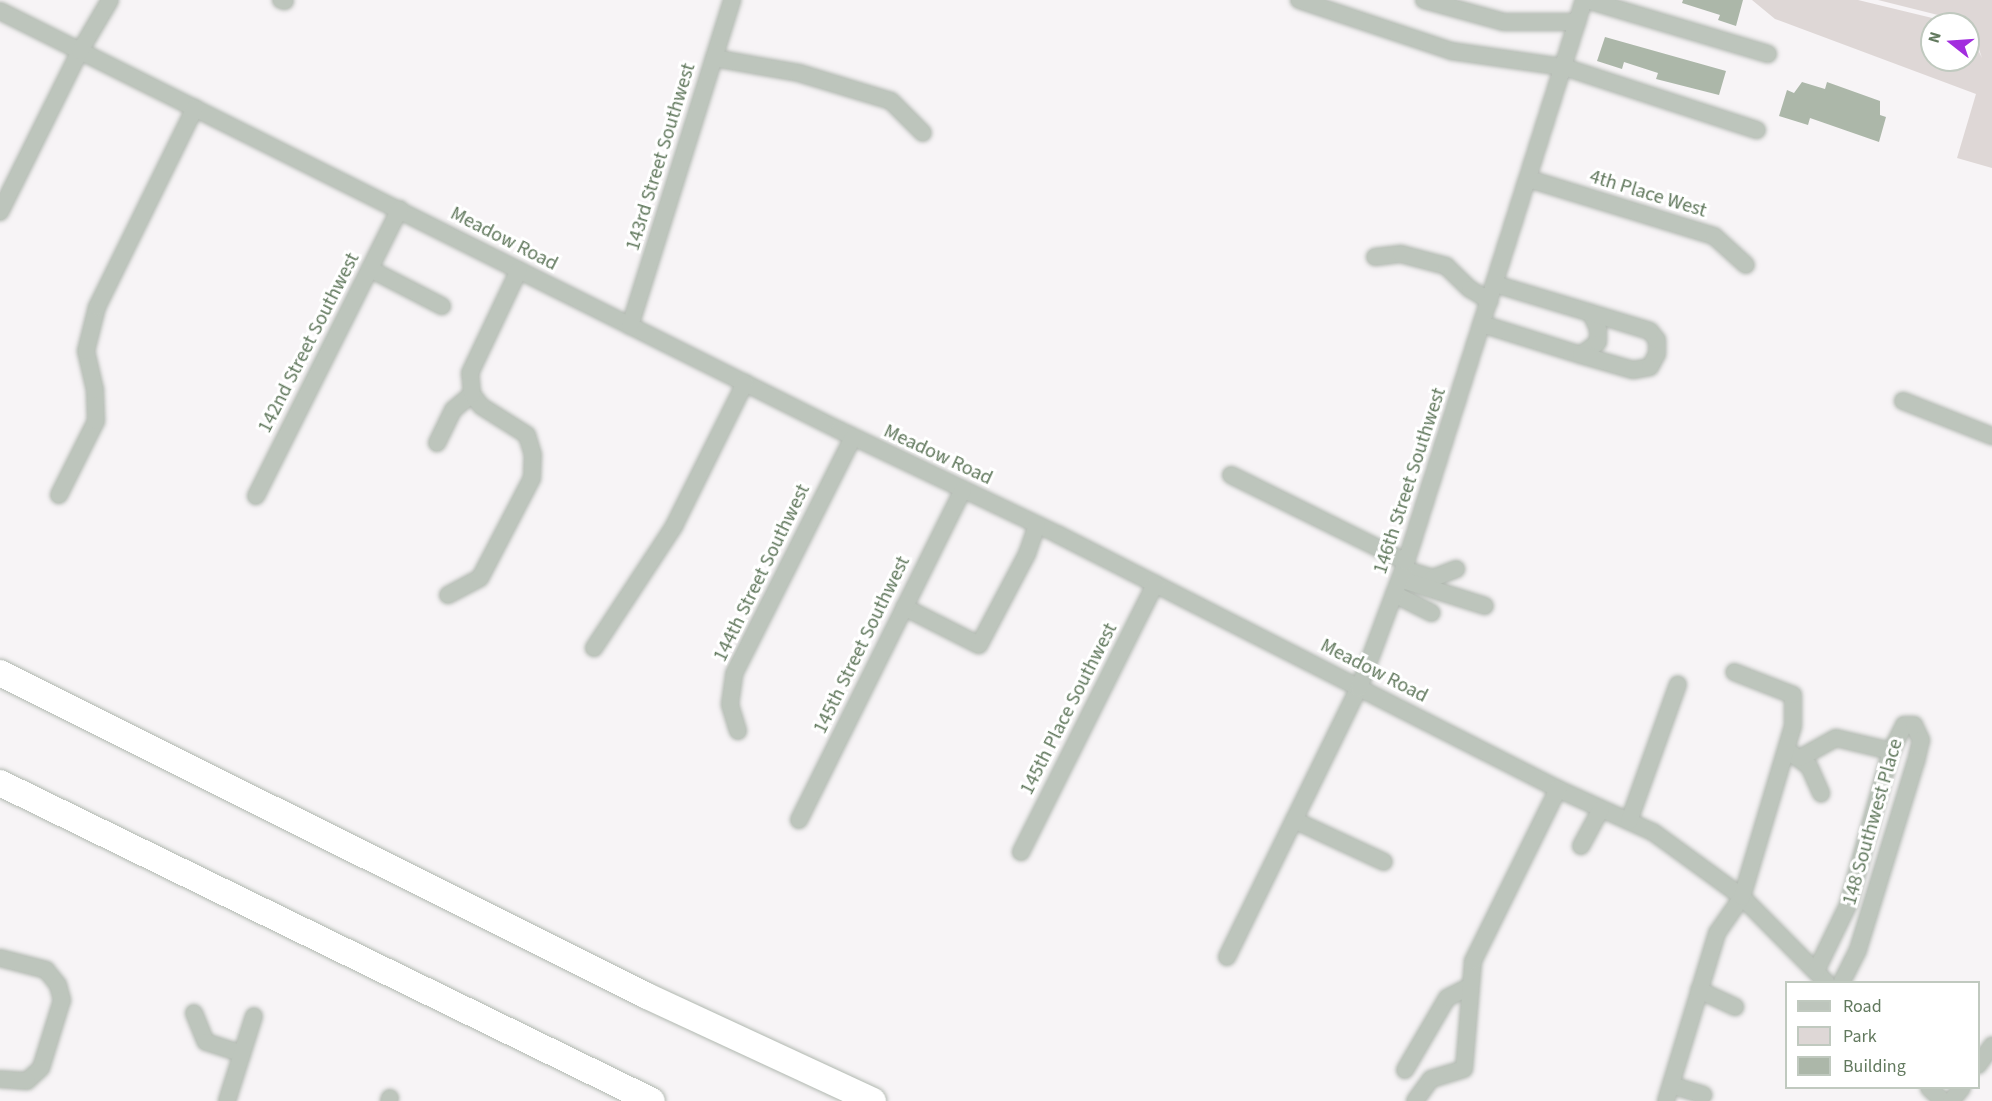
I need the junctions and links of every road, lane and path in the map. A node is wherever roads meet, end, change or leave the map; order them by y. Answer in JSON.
{"nodes":[{"id":1,"x":110,"y":0,"type":"edge"},
{"id":2,"x":732,"y":0,"type":"edge"},
{"id":3,"x":1299,"y":0,"type":"edge"},
{"id":4,"x":1424,"y":0,"type":"edge"},
{"id":5,"x":1586,"y":0,"type":"edge"},
{"id":6,"x":0,"y":11,"type":"edge"},
{"id":7,"x":1577,"y":22,"type":"junction"},
{"id":8,"x":80,"y":51,"type":"junction"},
{"id":9,"x":1768,"y":54,"type":"dead end"},
{"id":10,"x":714,"y":58,"type":"junction"},
{"id":11,"x":1564,"y":67,"type":"junction"},
{"id":12,"x":195,"y":108,"type":"junction"},
{"id":13,"x":1756,"y":130,"type":"dead end"},
{"id":14,"x":923,"y":133,"type":"dead end"},
{"id":15,"x":1528,"y":179,"type":"junction"},
{"id":16,"x":400,"y":209,"type":"junction"},
{"id":17,"x":0,"y":213,"type":"edge"},
{"id":18,"x":1375,"y":257,"type":"dead end"},
{"id":19,"x":1746,"y":266,"type":"dead end"},
{"id":20,"x":370,"y":269,"type":"junction"},
{"id":21,"x":519,"y":270,"type":"junction"},
{"id":22,"x":1495,"y":284,"type":"junction"},
{"id":23,"x":1490,"y":301,"type":"junction"},
{"id":24,"x":442,"y":306,"type":"dead end"},
{"id":25,"x":1591,"y":313,"type":"junction"},
{"id":26,"x":1482,"y":324,"type":"junction"},
{"id":27,"x":630,"y":326,"type":"junction"},
{"id":28,"x":1581,"y":355,"type":"junction"},
{"id":29,"x":745,"y":383,"type":"junction"},
{"id":30,"x":472,"y":394,"type":"junction"},
{"id":31,"x":1903,"y":401,"type":"dead end"},
{"id":32,"x":1992,"y":436,"type":"edge"},
{"id":33,"x":853,"y":437,"type":"junction"},
{"id":34,"x":436,"y":443,"type":"dead end"},
{"id":35,"x":1231,"y":475,"type":"dead end"},
{"id":36,"x":963,"y":489,"type":"junction"},
{"id":37,"x":59,"y":495,"type":"dead end"},
{"id":38,"x":256,"y":496,"type":"dead end"},
{"id":39,"x":1037,"y":525,"type":"junction"},
{"id":40,"x":1456,"y":569,"type":"dead end"},
{"id":41,"x":1401,"y":576,"type":"junction"},
{"id":42,"x":1155,"y":584,"type":"junction"},
{"id":43,"x":448,"y":595,"type":"dead end"},
{"id":44,"x":1485,"y":606,"type":"dead end"},
{"id":45,"x":904,"y":607,"type":"junction"},
{"id":46,"x":1431,"y":613,"type":"dead end"},
{"id":47,"x":594,"y":648,"type":"dead end"},
{"id":48,"x":1734,"y":672,"type":"dead end"},
{"id":49,"x":0,"y":673,"type":"edge"},
{"id":50,"x":1678,"y":684,"type":"dead end"},
{"id":51,"x":1359,"y":688,"type":"junction"},
{"id":52,"x":738,"y":731,"type":"dead end"},
{"id":53,"x":1891,"y":751,"type":"junction"},
{"id":54,"x":1794,"y":755,"type":"junction"},
{"id":55,"x":0,"y":783,"type":"edge"},
{"id":56,"x":1558,"y":789,"type":"junction"},
{"id":57,"x":1821,"y":792,"type":"dead end"},
{"id":58,"x":1601,"y":809,"type":"junction"},
{"id":59,"x":799,"y":820,"type":"dead end"},
{"id":60,"x":1294,"y":820,"type":"junction"},
{"id":61,"x":1629,"y":821,"type":"junction"},
{"id":62,"x":1581,"y":846,"type":"dead end"},
{"id":63,"x":1021,"y":852,"type":"dead end"},
{"id":64,"x":1384,"y":862,"type":"dead end"},
{"id":65,"x":1742,"y":897,"type":"junction"},
{"id":66,"x":1227,"y":957,"type":"dead end"},
{"id":67,"x":0,"y":958,"type":"edge"},
{"id":68,"x":1821,"y":977,"type":"edge"},
{"id":69,"x":1842,"y":981,"type":"edge"},
{"id":70,"x":1469,"y":987,"type":"junction"},
{"id":71,"x":1699,"y":990,"type":"junction"},
{"id":72,"x":1735,"y":1007,"type":"dead end"},
{"id":73,"x":194,"y":1013,"type":"dead end"},
{"id":74,"x":254,"y":1016,"type":"dead end"},
{"id":75,"x":1992,"y":1046,"type":"edge"},
{"id":76,"x":242,"y":1054,"type":"junction"},
{"id":77,"x":1980,"y":1062,"type":"edge"},
{"id":78,"x":1405,"y":1070,"type":"dead end"},
{"id":79,"x":0,"y":1079,"type":"edge"},
{"id":80,"x":1930,"y":1089,"type":"edge"},
{"id":81,"x":1961,"y":1089,"type":"edge"},
{"id":82,"x":1668,"y":1093,"type":"edge"},
{"id":83,"x":1702,"y":1095,"type":"dead end"},
{"id":84,"x":228,"y":1101,"type":"edge"},
{"id":85,"x":652,"y":1101,"type":"edge"},
{"id":86,"x":873,"y":1101,"type":"edge"},
{"id":87,"x":1415,"y":1101,"type":"edge"},
{"id":88,"x":1943,"y":1101,"type":"edge"},
{"id":89,"x":1951,"y":1101,"type":"edge"}],
"edges":[{"from":1,"to":8,"type":"street"},
{"from":2,"to":10,"type":"street","name":"143rd Street Southwest"},
{"from":3,"to":11,"type":"street"},
{"from":4,"to":7,"type":"street"},
{"from":5,"to":7,"type":"street","name":"146th Street Southwest"},
{"from":5,"to":9,"type":"street"},
{"from":6,"to":8,"type":"street","name":"Meadow Road"},
{"from":7,"to":11,"type":"street","name":"146th Street Southwest"},
{"from":8,"to":12,"type":"street","name":"Meadow Road"},
{"from":8,"to":17,"type":"street"},
{"from":10,"to":14,"type":"street"},
{"from":10,"to":27,"type":"street","name":"143rd Street Southwest"},
{"from":11,"to":13,"type":"street"},
{"from":11,"to":15,"type":"street","name":"146th Street Southwest"},
{"from":12,"to":16,"type":"street","name":"Meadow Road"},
{"from":12,"to":37,"type":"street"},
{"from":15,"to":19,"type":"street","name":"4th Place West"},
{"from":15,"to":22,"type":"street","name":"146th Street Southwest"},
{"from":16,"to":20,"type":"street","name":"142nd Street Southwest"},
{"from":16,"to":21,"type":"street","name":"Meadow Road"},
{"from":18,"to":23,"type":"street"},
{"from":20,"to":24,"type":"street"},
{"from":20,"to":38,"type":"street","name":"142nd Street Southwest"},
{"from":21,"to":27,"type":"street","name":"Meadow Road"},
{"from":21,"to":30,"type":"street"},
{"from":22,"to":23,"type":"street","name":"146th Street Southwest"},
{"from":22,"to":25,"type":"street"},
{"from":23,"to":26,"type":"street","name":"146th Street Southwest"},
{"from":25,"to":28,"type":"street"},
{"from":25,"to":28,"type":"street"},
{"from":26,"to":28,"type":"street"},
{"from":26,"to":41,"type":"street","name":"146th Street Southwest"},
{"from":27,"to":29,"type":"street","name":"Meadow Road"},
{"from":29,"to":33,"type":"street","name":"Meadow Road"},
{"from":29,"to":47,"type":"street"},
{"from":30,"to":34,"type":"street"},
{"from":30,"to":43,"type":"street"},
{"from":31,"to":32,"type":"street"},
{"from":33,"to":36,"type":"street","name":"Meadow Road"},
{"from":33,"to":52,"type":"street","name":"144th Street Southwest"},
{"from":35,"to":41,"type":"street"},
{"from":36,"to":39,"type":"street","name":"Meadow Road"},
{"from":36,"to":45,"type":"street","name":"145th Street Southwest"},
{"from":39,"to":42,"type":"street","name":"Meadow Road"},
{"from":39,"to":45,"type":"street"},
{"from":40,"to":41,"type":"street"},
{"from":41,"to":44,"type":"street"},
{"from":41,"to":46,"type":"street"},
{"from":41,"to":51,"type":"street","name":"146th Street Southwest"},
{"from":42,"to":51,"type":"street","name":"Meadow Road"},
{"from":42,"to":63,"type":"street","name":"145th Place Southwest"},
{"from":45,"to":59,"type":"street","name":"145th Street Southwest"},
{"from":48,"to":54,"type":"street"},
{"from":49,"to":86,"type":"highway"},
{"from":50,"to":61,"type":"street"},
{"from":51,"to":56,"type":"street","name":"Meadow Road"},
{"from":51,"to":60,"type":"street","name":"146th Street Southwest"},
{"from":53,"to":54,"type":"street"},
{"from":53,"to":68,"type":"street","name":"148 Southwest Place"},
{"from":53,"to":69,"type":"street","name":"148 Southwest Place"},
{"from":54,"to":57,"type":"street"},
{"from":54,"to":65,"type":"street"},
{"from":55,"to":85,"type":"highway"},
{"from":56,"to":58,"type":"street","name":"Meadow Road"},
{"from":56,"to":70,"type":"street"},
{"from":58,"to":61,"type":"street","name":"Meadow Road"},
{"from":58,"to":62,"type":"street"},
{"from":60,"to":64,"type":"street"},
{"from":60,"to":66,"type":"street","name":"146th Street Southwest"},
{"from":61,"to":65,"type":"street","name":"Meadow Road"},
{"from":65,"to":68,"type":"street","name":"Meadow Road"},
{"from":65,"to":71,"type":"street"},
{"from":67,"to":79,"type":"street"},
{"from":70,"to":78,"type":"street"},
{"from":70,"to":87,"type":"street"},
{"from":71,"to":72,"type":"street"},
{"from":71,"to":82,"type":"street"},
{"from":73,"to":76,"type":"street"},
{"from":74,"to":76,"type":"street"},
{"from":75,"to":77,"type":"street"},
{"from":76,"to":84,"type":"street"},
{"from":80,"to":88,"type":"street"},
{"from":81,"to":89,"type":"street"},
{"from":82,"to":83,"type":"street"}]}
